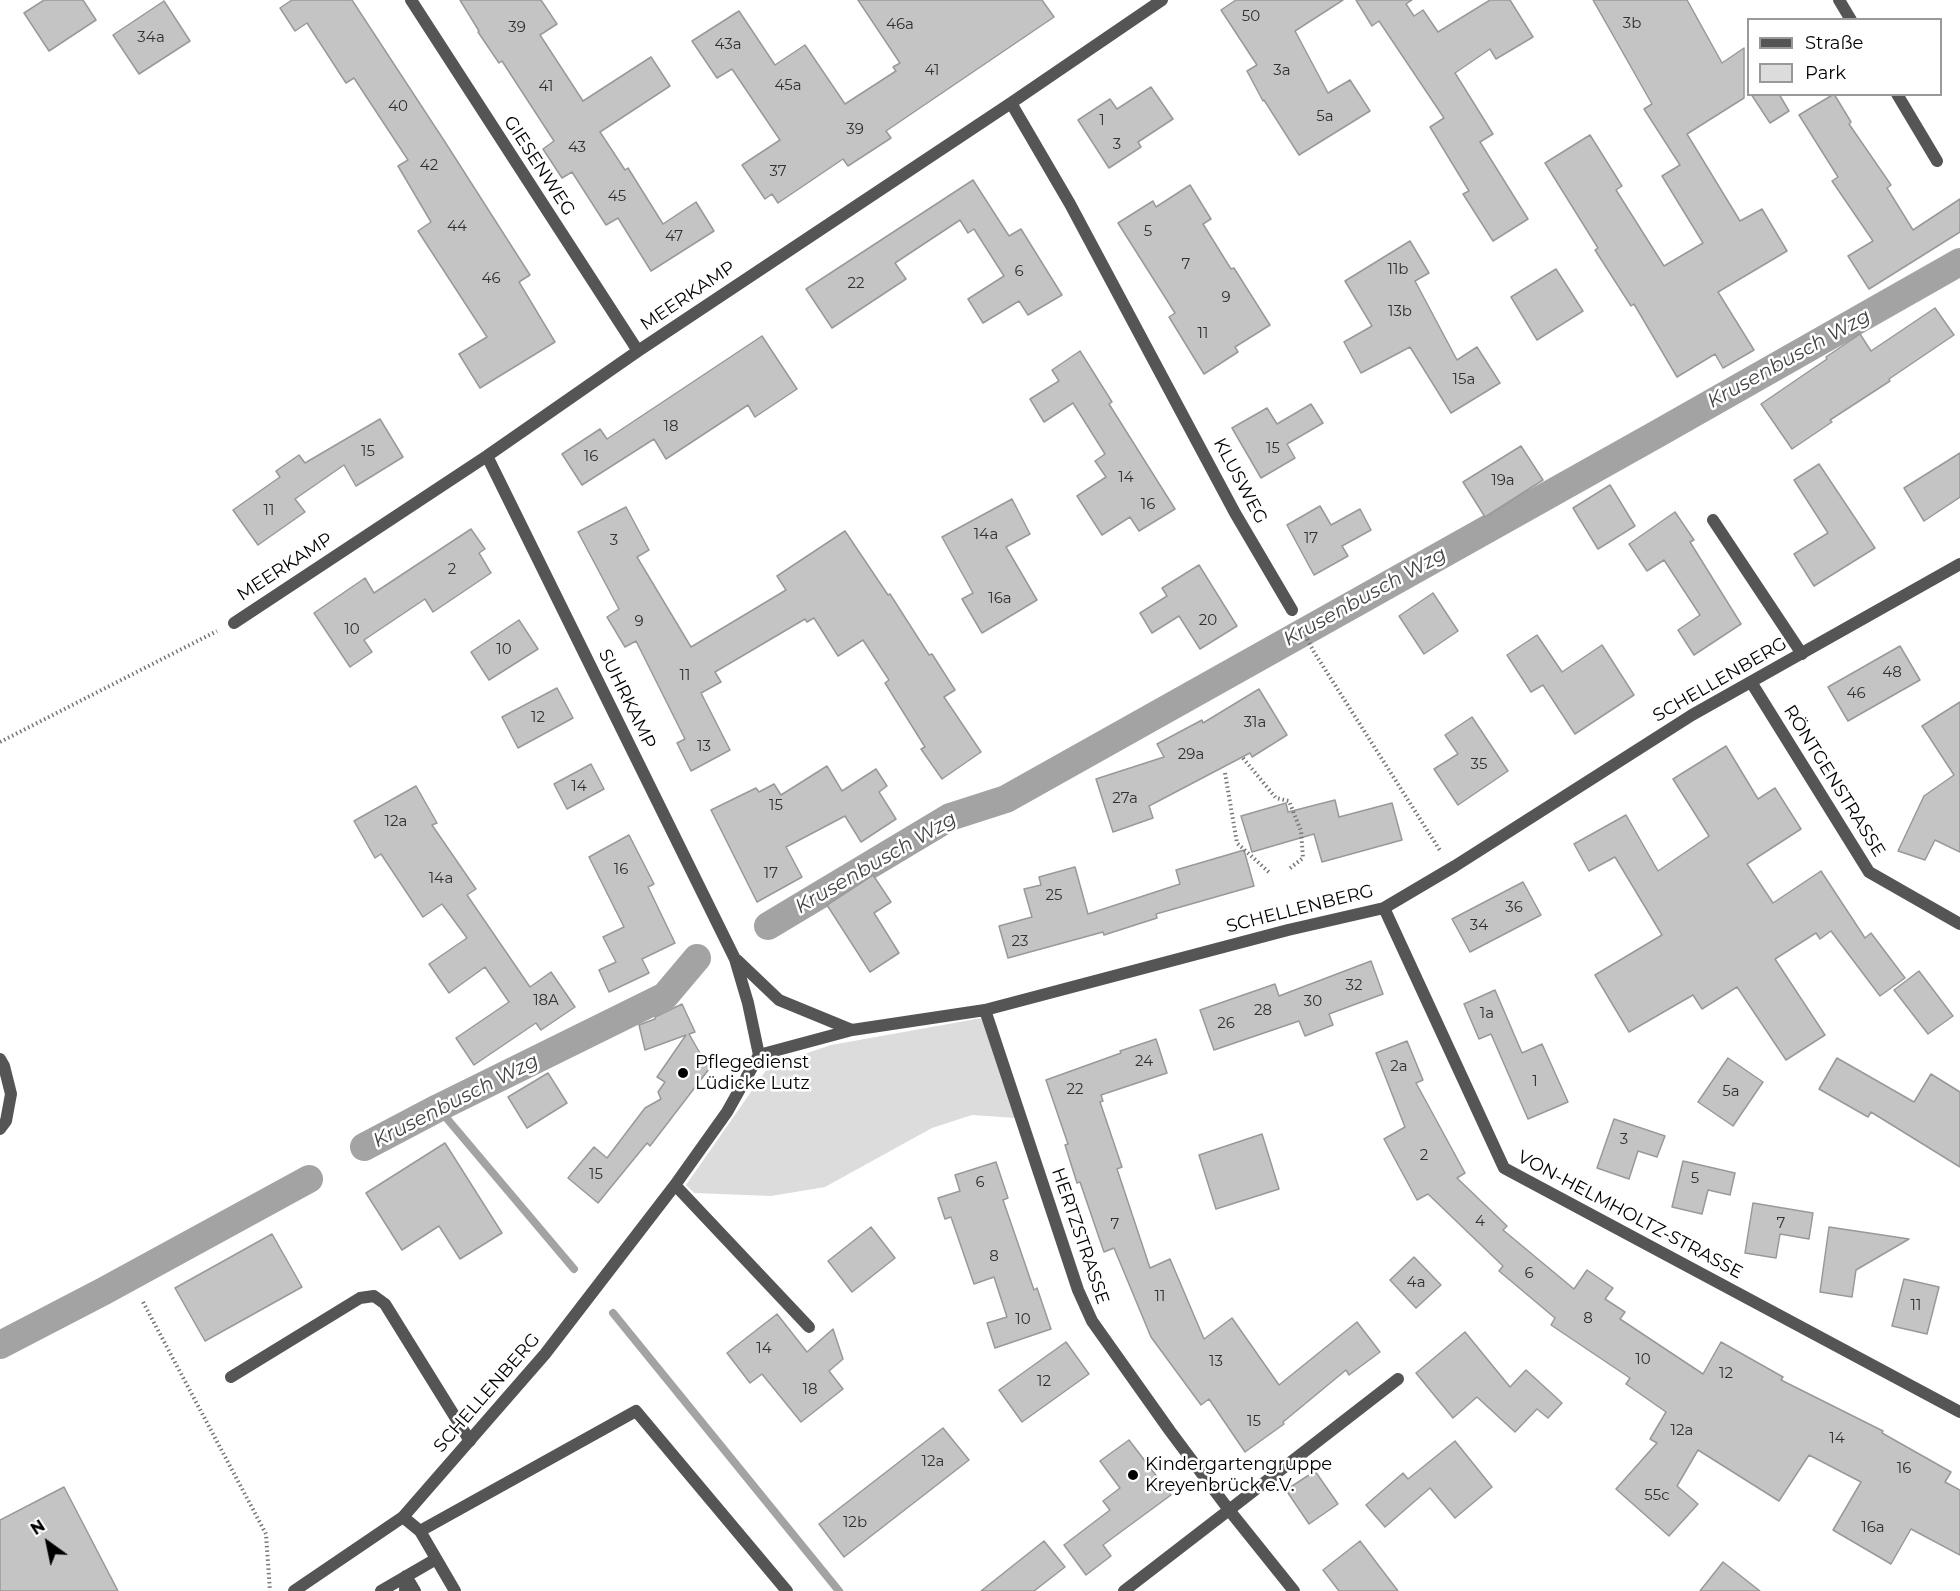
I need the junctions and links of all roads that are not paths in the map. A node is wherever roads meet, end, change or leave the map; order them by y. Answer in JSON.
{"nodes":[{"id":1,"x":411,"y":0,"type":"edge"},
{"id":2,"x":1162,"y":0,"type":"edge"},
{"id":3,"x":1839,"y":0,"type":"edge"},
{"id":4,"x":1850,"y":18,"type":"edge"},
{"id":5,"x":1898,"y":96,"type":"edge"},
{"id":6,"x":1011,"y":103,"type":"junction"},
{"id":7,"x":1937,"y":161,"type":"dead end"},
{"id":8,"x":638,"y":351,"type":"junction"},
{"id":9,"x":487,"y":456,"type":"junction"},
{"id":10,"x":1713,"y":520,"type":"dead end"},
{"id":11,"x":1960,"y":564,"type":"edge"},
{"id":12,"x":1292,"y":610,"type":"road end"},
{"id":13,"x":234,"y":623,"type":"road end"},
{"id":14,"x":1802,"y":654,"type":"junction"},
{"id":15,"x":1751,"y":682,"type":"junction"},
{"id":16,"x":1384,"y":908,"type":"junction"},
{"id":17,"x":1960,"y":924,"type":"edge"},
{"id":18,"x":735,"y":959,"type":"junction"},
{"id":19,"x":985,"y":1010,"type":"junction"},
{"id":20,"x":852,"y":1030,"type":"junction"},
{"id":21,"x":759,"y":1055,"type":"junction"},
{"id":22,"x":0,"y":1059,"type":"edge"},
{"id":23,"x":0,"y":1129,"type":"edge"},
{"id":24,"x":675,"y":1185,"type":"junction"},
{"id":25,"x":809,"y":1327,"type":"dead end"},
{"id":26,"x":231,"y":1377,"type":"dead end"},
{"id":27,"x":1398,"y":1379,"type":"dead end"},
{"id":28,"x":1960,"y":1412,"type":"edge"},
{"id":29,"x":470,"y":1441,"type":"junction"},
{"id":30,"x":1229,"y":1510,"type":"junction"},
{"id":31,"x":403,"y":1516,"type":"junction"},
{"id":32,"x":420,"y":1531,"type":"junction"},
{"id":33,"x":436,"y":1559,"type":"junction"},
{"id":34,"x":406,"y":1576,"type":"junction"},
{"id":35,"x":294,"y":1591,"type":"edge"},
{"id":36,"x":381,"y":1591,"type":"edge"},
{"id":37,"x":405,"y":1591,"type":"edge"},
{"id":38,"x":416,"y":1591,"type":"edge"},
{"id":39,"x":455,"y":1591,"type":"edge"},
{"id":40,"x":787,"y":1591,"type":"edge"},
{"id":41,"x":1124,"y":1591,"type":"edge"},
{"id":42,"x":1294,"y":1591,"type":"edge"}],
"edges":[{"from":1,"to":8,"type":"street","name":"GIESENWEG"},
{"from":2,"to":6,"type":"street","name":"MEERKAMP"},
{"from":3,"to":4,"type":"street"},
{"from":5,"to":7,"type":"street"},
{"from":6,"to":8,"type":"street","name":"MEERKAMP"},
{"from":6,"to":12,"type":"street","name":"KLUSWEG"},
{"from":8,"to":9,"type":"street","name":"MEERKAMP"},
{"from":9,"to":13,"type":"street","name":"MEERKAMP"},
{"from":9,"to":18,"type":"street","name":"SUHRKAMP"},
{"from":10,"to":14,"type":"street"},
{"from":11,"to":14,"type":"street","name":"SCHELLENBERG"},
{"from":14,"to":15,"type":"street","name":"SCHELLENBERG"},
{"from":15,"to":16,"type":"street","name":"SCHELLENBERG"},
{"from":15,"to":17,"type":"street","name":"RÖNTGENSTRASSE"},
{"from":16,"to":19,"type":"street","name":"SCHELLENBERG"},
{"from":16,"to":28,"type":"street","name":"VON-HELMHOLTZ-STRASSE"},
{"from":18,"to":20,"type":"street","name":"SUHRKAMP"},
{"from":18,"to":21,"type":"street","name":"SUHRKAMP"},
{"from":19,"to":20,"type":"street","name":"SCHELLENBERG"},
{"from":19,"to":30,"type":"street","name":"HERTZSTRASSE"},
{"from":20,"to":21,"type":"street","name":"SCHELLENBERG"},
{"from":21,"to":24,"type":"street","name":"SCHELLENBERG"},
{"from":22,"to":23,"type":"street"},
{"from":24,"to":25,"type":"street"},
{"from":24,"to":29,"type":"street","name":"SCHELLENBERG"},
{"from":26,"to":29,"type":"street"},
{"from":27,"to":30,"type":"street"},
{"from":29,"to":31,"type":"street","name":"SCHELLENBERG"},
{"from":30,"to":41,"type":"street"},
{"from":30,"to":42,"type":"street","name":"HERTZSTRASSE"},
{"from":31,"to":32,"type":"street"},
{"from":31,"to":35,"type":"street","name":"SCHELLENBERG"},
{"from":32,"to":33,"type":"street"},
{"from":32,"to":40,"type":"street"},
{"from":33,"to":34,"type":"street"},
{"from":33,"to":39,"type":"street"},
{"from":34,"to":36,"type":"street"},
{"from":34,"to":37,"type":"street"},
{"from":34,"to":38,"type":"street"}]}
